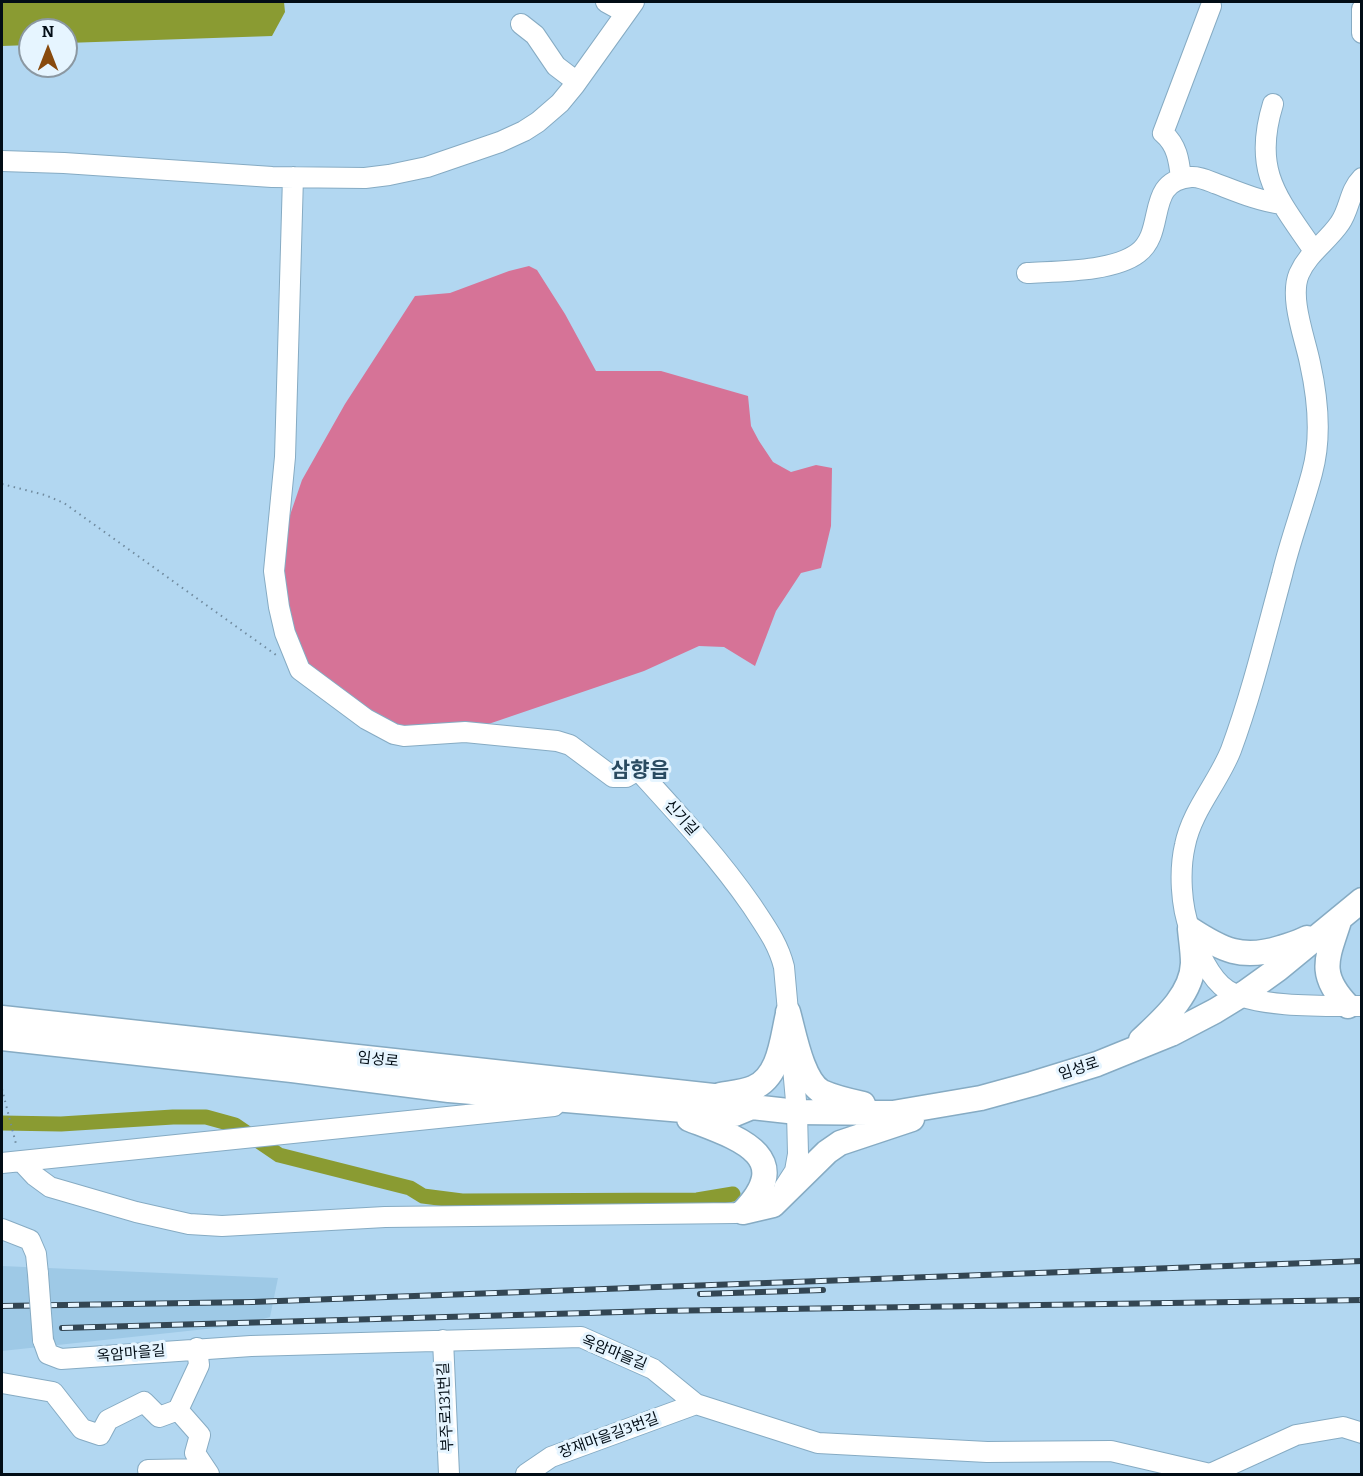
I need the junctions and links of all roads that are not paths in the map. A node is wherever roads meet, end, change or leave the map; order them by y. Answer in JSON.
{"nodes":[{"id":1,"x":606,"y":2,"type":"edge"},
{"id":2,"x":1211,"y":6,"type":"dead end"},
{"id":3,"x":630,"y":7,"type":"edge"},
{"id":4,"x":1362,"y":9,"type":"edge"},
{"id":5,"x":521,"y":24,"type":"dead end"},
{"id":6,"x":1362,"y":33,"type":"edge"},
{"id":7,"x":578,"y":82,"type":"junction"},
{"id":8,"x":1273,"y":104,"type":"dead end"},
{"id":9,"x":2,"y":161,"type":"edge"},
{"id":10,"x":293,"y":177,"type":"junction"},
{"id":11,"x":1181,"y":178,"type":"junction"},
{"id":12,"x":1362,"y":178,"type":"edge"},
{"id":13,"x":1282,"y":204,"type":"junction"},
{"id":14,"x":1314,"y":251,"type":"junction"},
{"id":15,"x":1027,"y":273,"type":"dead end"},
{"id":16,"x":1362,"y":900,"type":"edge"},
{"id":17,"x":1340,"y":918,"type":"junction"},
{"id":18,"x":1190,"y":929,"type":"junction"},
{"id":19,"x":1240,"y":996,"type":"junction"},
{"id":20,"x":1355,"y":1006,"type":"edge"},
{"id":21,"x":788,"y":1012,"type":"junction"},
{"id":22,"x":2,"y":1018,"type":"edge"},
{"id":23,"x":2,"y":1038,"type":"edge"},
{"id":24,"x":1129,"y":1051,"type":"junction"},
{"id":25,"x":713,"y":1096,"type":"junction"},
{"id":26,"x":597,"y":1102,"type":"junction"},
{"id":27,"x":957,"y":1102,"type":"junction"},
{"id":28,"x":753,"y":1107,"type":"junction"},
{"id":29,"x":663,"y":1109,"type":"junction"},
{"id":30,"x":901,"y":1111,"type":"junction"},
{"id":31,"x":797,"y":1112,"type":"junction"},
{"id":32,"x":21,"y":1161,"type":"junction"},
{"id":33,"x":2,"y":1163,"type":"edge"},
{"id":34,"x":742,"y":1212,"type":"junction"},
{"id":35,"x":2,"y":1229,"type":"edge"},
{"id":36,"x":443,"y":1340,"type":"junction"},
{"id":37,"x":197,"y":1348,"type":"junction"},
{"id":38,"x":2,"y":1383,"type":"edge"},
{"id":39,"x":696,"y":1404,"type":"junction"},
{"id":40,"x":178,"y":1410,"type":"junction"},
{"id":41,"x":1362,"y":1433,"type":"edge"},
{"id":42,"x":148,"y":1470,"type":"dead end"},
{"id":43,"x":207,"y":1472,"type":"edge"},
{"id":44,"x":449,"y":1474,"type":"edge"},
{"id":45,"x":526,"y":1474,"type":"edge"},
{"id":46,"x":1210,"y":1474,"type":"edge"}],
"edges":[{"from":1,"to":3,"type":"street"},
{"from":2,"to":11,"type":"street"},
{"from":3,"to":7,"type":"street"},
{"from":4,"to":6,"type":"street"},
{"from":5,"to":7,"type":"street"},
{"from":7,"to":10,"type":"street"},
{"from":8,"to":13,"type":"street"},
{"from":9,"to":10,"type":"street"},
{"from":10,"to":21,"type":"street","name":"신기길"},
{"from":11,"to":13,"type":"street"},
{"from":11,"to":15,"type":"street"},
{"from":12,"to":14,"type":"street"},
{"from":13,"to":14,"type":"street"},
{"from":14,"to":18,"type":"street"},
{"from":16,"to":17,"type":"main road","name":"임성로"},
{"from":17,"to":18,"type":"main road"},
{"from":17,"to":19,"type":"main road","name":"임성로"},
{"from":17,"to":20,"type":"main road"},
{"from":18,"to":19,"type":"street"},
{"from":18,"to":24,"type":"main road"},
{"from":19,"to":20,"type":"street"},
{"from":19,"to":24,"type":"main road","name":"임성로"},
{"from":21,"to":25,"type":"main road"},
{"from":21,"to":30,"type":"main road"},
{"from":21,"to":31,"type":"street","name":"신기길"},
{"from":22,"to":25,"type":"main road","name":"임성로"},
{"from":23,"to":26,"type":"main road","name":"임성로"},
{"from":24,"to":27,"type":"main road","name":"임성로"},
{"from":25,"to":28,"type":"main road","name":"임성로"},
{"from":26,"to":29,"type":"main road","name":"임성로"},
{"from":26,"to":32,"type":"street","name":"임성로"},
{"from":27,"to":30,"type":"main road","name":"임성로"},
{"from":27,"to":34,"type":"main road"},
{"from":28,"to":29,"type":"main road","name":"임성로"},
{"from":28,"to":31,"type":"main road","name":"임성로"},
{"from":29,"to":34,"type":"main road"},
{"from":30,"to":31,"type":"main road","name":"임성로"},
{"from":31,"to":34,"type":"street","name":"신기길"},
{"from":32,"to":33,"type":"street","name":"임성로"},
{"from":32,"to":34,"type":"street"},
{"from":35,"to":37,"type":"street","name":"옥암마을길","bridge":true},
{"from":36,"to":37,"type":"street","name":"옥암마을길"},
{"from":36,"to":39,"type":"street","name":"옥암마을길"},
{"from":36,"to":44,"type":"street","name":"부주로131번길"},
{"from":37,"to":40,"type":"street"},
{"from":38,"to":40,"type":"street"},
{"from":39,"to":45,"type":"street","name":"장재마을길3번길"},
{"from":39,"to":46,"type":"street","name":"옥암마을길"},
{"from":40,"to":43,"type":"street"},
{"from":41,"to":46,"type":"street","name":"옥암마을길"},
{"from":42,"to":43,"type":"street"}]}
